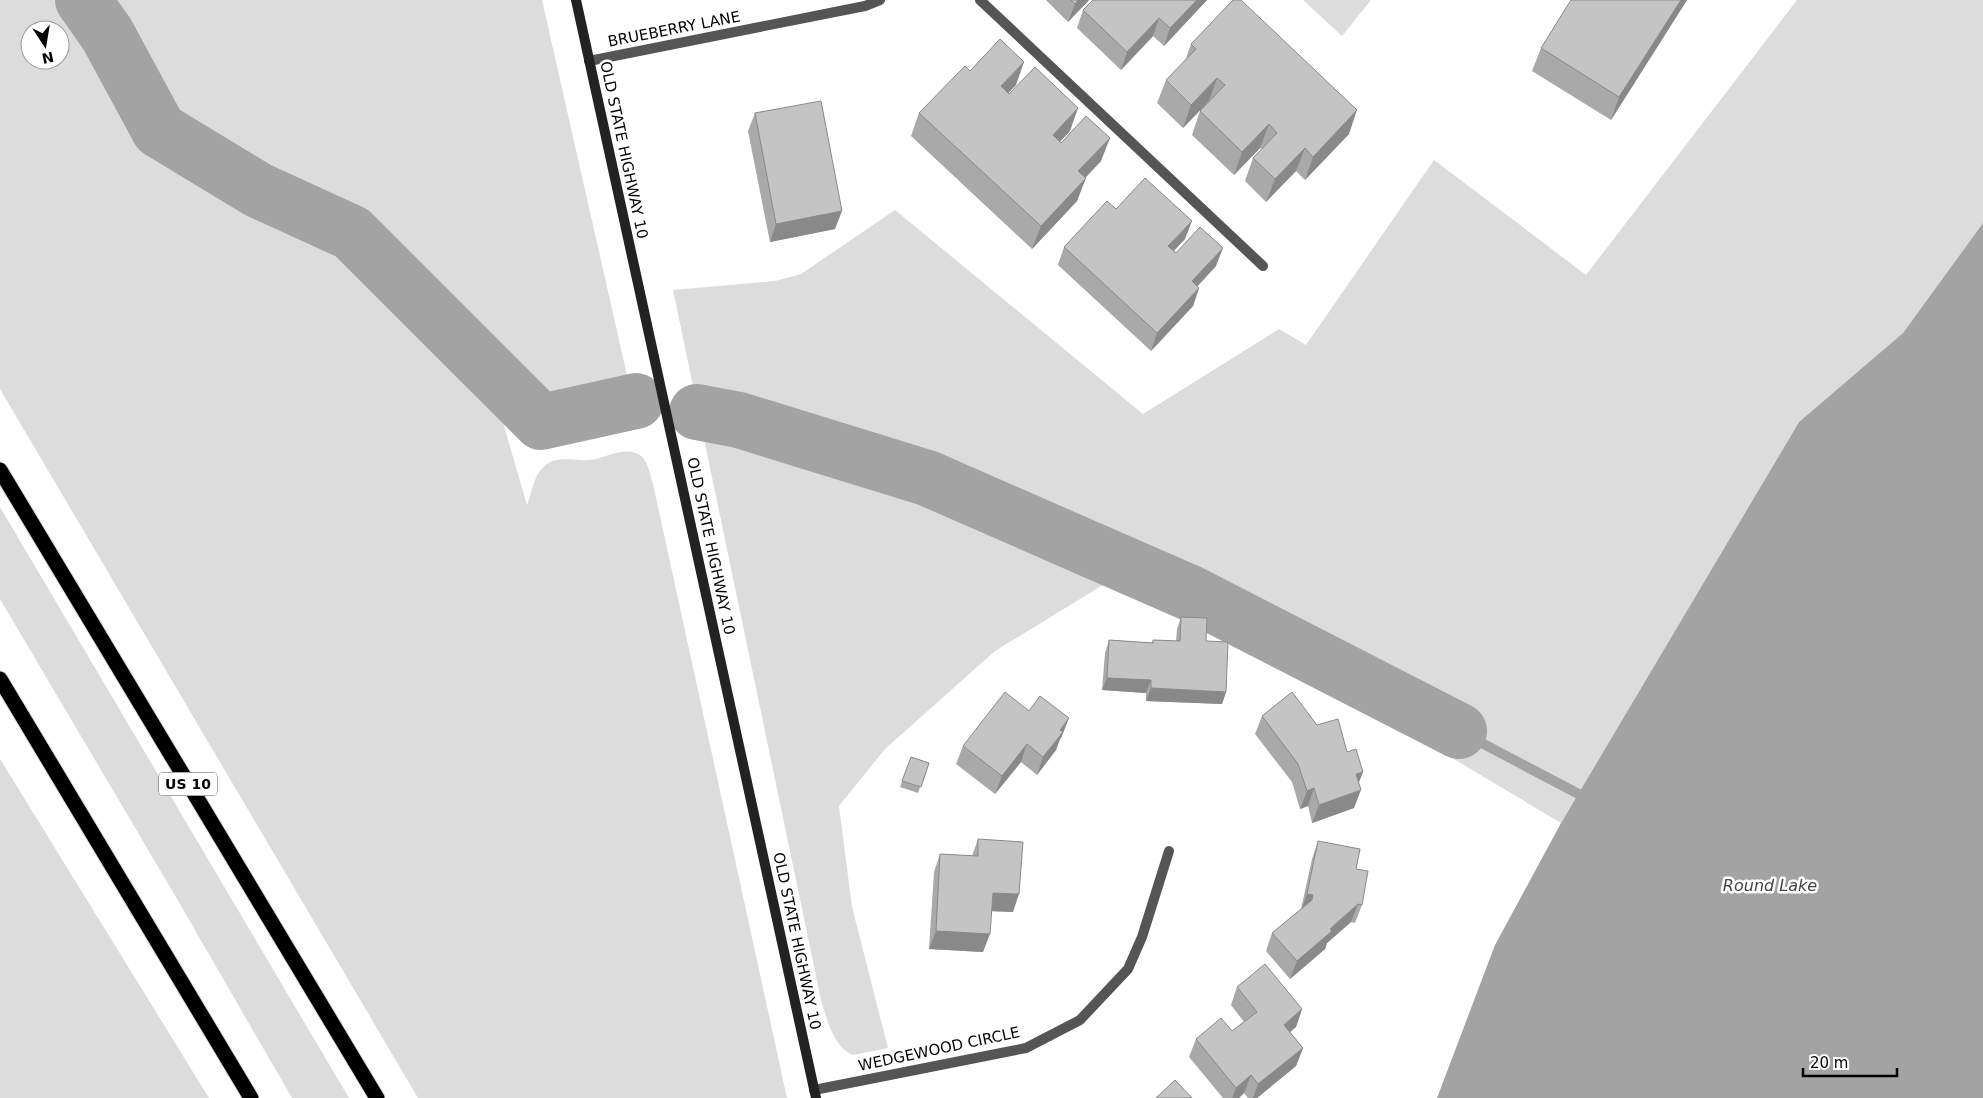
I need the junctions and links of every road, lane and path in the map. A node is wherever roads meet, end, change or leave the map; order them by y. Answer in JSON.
{"nodes":[{"id":1,"x":576,"y":0,"type":"edge"},
{"id":2,"x":880,"y":0,"type":"edge"},
{"id":3,"x":980,"y":0,"type":"edge"},
{"id":4,"x":589,"y":61,"type":"junction"},
{"id":5,"x":1263,"y":266,"type":"dead end"},
{"id":6,"x":0,"y":470,"type":"edge"},
{"id":7,"x":0,"y":678,"type":"edge"},
{"id":8,"x":1169,"y":851,"type":"dead end"},
{"id":9,"x":815,"y":1094,"type":"edge"},
{"id":10,"x":251,"y":1098,"type":"edge"},
{"id":11,"x":377,"y":1098,"type":"edge"}],
"edges":[{"from":1,"to":4,"type":"street","name":"OLD STATE HIGHWAY 10"},
{"from":2,"to":4,"type":"street","name":"BRUEBERRY LANE"},
{"from":3,"to":5,"type":"street"},
{"from":4,"to":9,"type":"street","name":"OLD STATE HIGHWAY 10"},
{"from":6,"to":11,"type":"highway","number":"US 10"},
{"from":7,"to":10,"type":"highway"},
{"from":8,"to":9,"type":"street","name":"WEDGEWOOD CIRCLE"}]}
